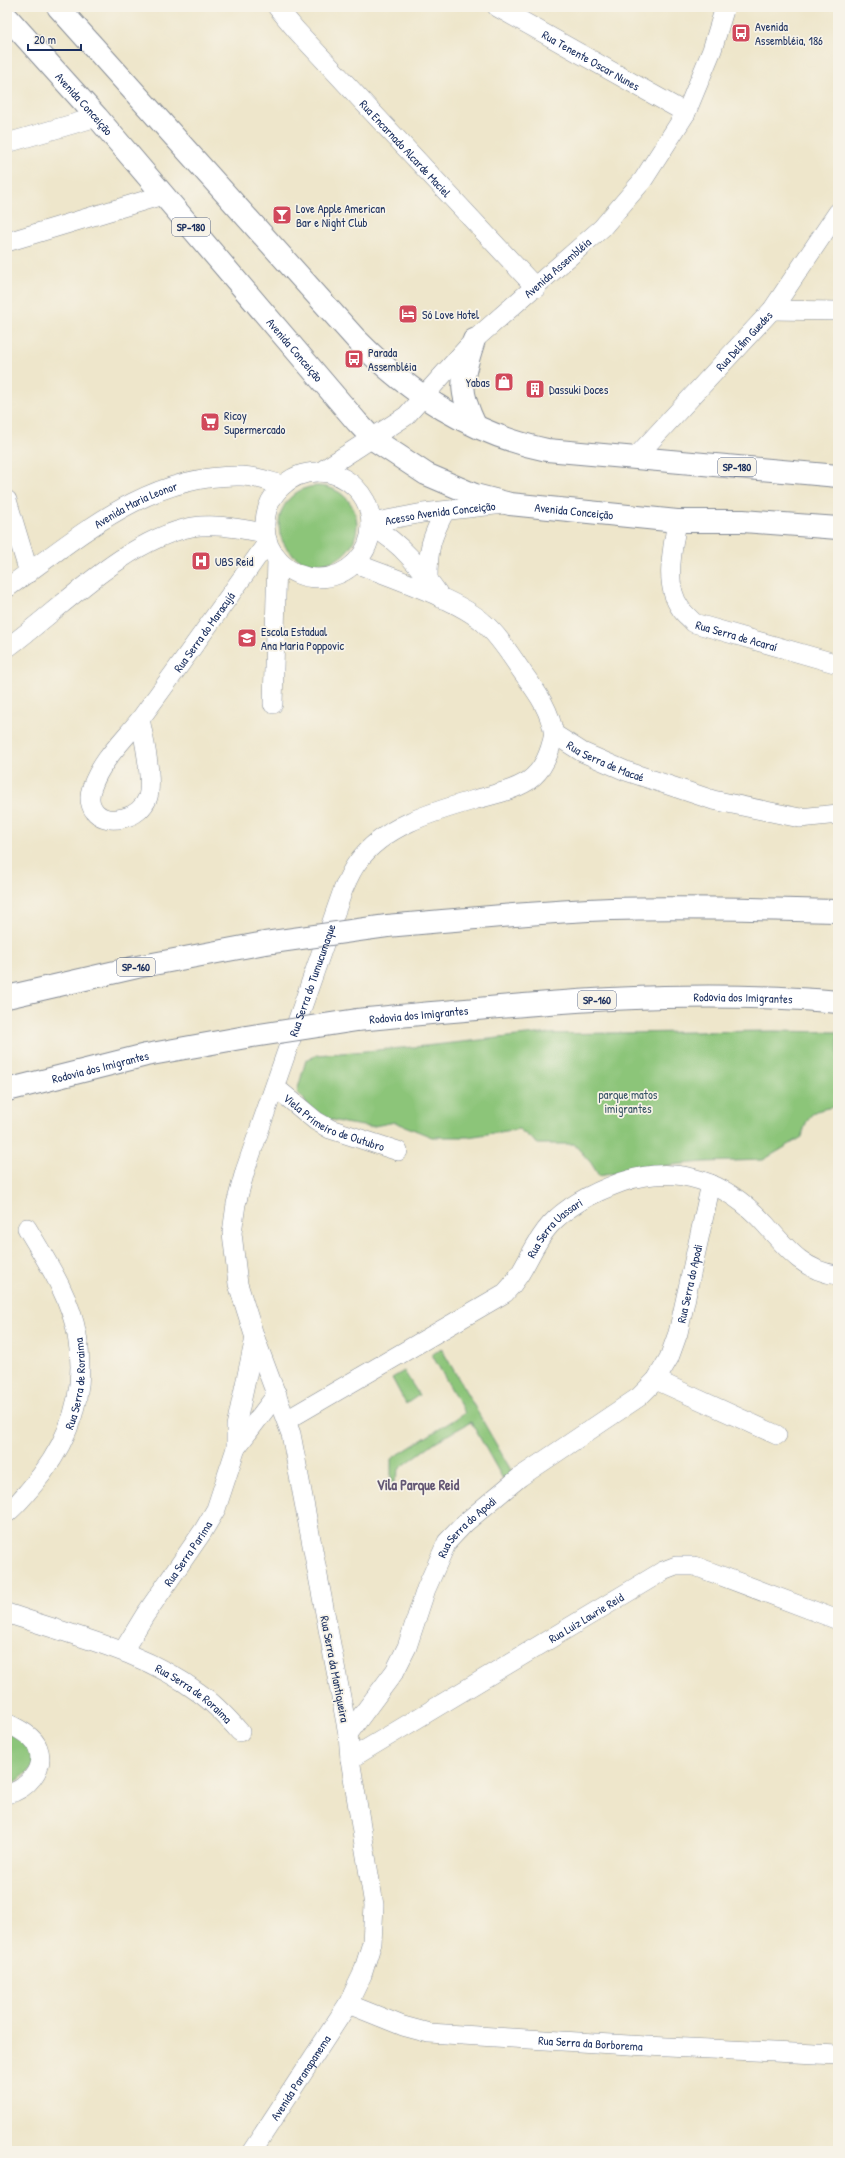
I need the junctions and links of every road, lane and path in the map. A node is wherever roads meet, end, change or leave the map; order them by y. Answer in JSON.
{"nodes":[{"id":1,"x":58,"y":7,"type":"edge"},
{"id":2,"x":277,"y":7,"type":"edge"},
{"id":3,"x":497,"y":7,"type":"edge"},
{"id":4,"x":724,"y":7,"type":"edge"},
{"id":5,"x":7,"y":17,"type":"edge"},
{"id":6,"x":686,"y":113,"type":"junction"},
{"id":7,"x":97,"y":117,"type":"junction"},
{"id":8,"x":7,"y":143,"type":"edge"},
{"id":9,"x":163,"y":195,"type":"junction"},
{"id":10,"x":838,"y":212,"type":"edge"},
{"id":11,"x":7,"y":242,"type":"edge"},
{"id":12,"x":536,"y":288,"type":"junction"},
{"id":13,"x":772,"y":310,"type":"junction"},
{"id":14,"x":838,"y":311,"type":"edge"},
{"id":15,"x":474,"y":340,"type":"junction"},
{"id":16,"x":424,"y":398,"type":"junction"},
{"id":17,"x":475,"y":425,"type":"junction"},
{"id":18,"x":373,"y":439,"type":"junction"},
{"id":19,"x":636,"y":458,"type":"junction"},
{"id":20,"x":320,"y":472,"type":"junction"},
{"id":21,"x":838,"y":476,"type":"edge"},
{"id":22,"x":283,"y":485,"type":"junction"},
{"id":23,"x":7,"y":500,"type":"edge"},
{"id":24,"x":510,"y":504,"type":"junction"},
{"id":25,"x":445,"y":511,"type":"junction"},
{"id":26,"x":677,"y":521,"type":"junction"},
{"id":27,"x":371,"y":525,"type":"junction"},
{"id":28,"x":838,"y":528,"type":"edge"},
{"id":29,"x":266,"y":538,"type":"junction"},
{"id":30,"x":277,"y":560,"type":"junction"},
{"id":31,"x":355,"y":564,"type":"junction"},
{"id":32,"x":29,"y":573,"type":"junction"},
{"id":33,"x":428,"y":579,"type":"junction"},
{"id":34,"x":7,"y":588,"type":"edge"},
{"id":35,"x":442,"y":599,"type":"junction"},
{"id":36,"x":7,"y":648,"type":"edge"},
{"id":37,"x":838,"y":664,"type":"edge"},
{"id":38,"x":273,"y":704,"type":"dead end"},
{"id":39,"x":140,"y":720,"type":"junction"},
{"id":40,"x":554,"y":734,"type":"junction"},
{"id":41,"x":838,"y":814,"type":"edge"},
{"id":42,"x":838,"y":911,"type":"edge"},
{"id":43,"x":7,"y":997,"type":"edge"},
{"id":44,"x":838,"y":1002,"type":"edge"},
{"id":45,"x":275,"y":1086,"type":"junction"},
{"id":46,"x":7,"y":1090,"type":"edge"},
{"id":47,"x":398,"y":1151,"type":"dead end"},
{"id":48,"x":711,"y":1184,"type":"junction"},
{"id":49,"x":27,"y":1228,"type":"dead end"},
{"id":50,"x":838,"y":1275,"type":"edge"},
{"id":51,"x":255,"y":1338,"type":"junction"},
{"id":52,"x":656,"y":1380,"type":"junction"},
{"id":53,"x":276,"y":1394,"type":"junction"},
{"id":54,"x":287,"y":1420,"type":"junction"},
{"id":55,"x":777,"y":1435,"type":"dead end"},
{"id":56,"x":236,"y":1448,"type":"junction"},
{"id":57,"x":9,"y":1514,"type":"edge"},
{"id":58,"x":7,"y":1613,"type":"edge"},
{"id":59,"x":838,"y":1620,"type":"edge"},
{"id":60,"x":123,"y":1651,"type":"junction"},
{"id":61,"x":7,"y":1723,"type":"edge"},
{"id":62,"x":240,"y":1732,"type":"dead end"},
{"id":63,"x":348,"y":1734,"type":"junction"},
{"id":64,"x":350,"y":1759,"type":"junction"},
{"id":65,"x":7,"y":1794,"type":"edge"},
{"id":66,"x":348,"y":2004,"type":"junction"},
{"id":67,"x":838,"y":2055,"type":"edge"},
{"id":68,"x":252,"y":2151,"type":"edge"}],
"edges":[{"from":1,"to":16,"type":"main road","number":"SP-180"},
{"from":2,"to":12,"type":"street","name":"Rua Encarnado Alcarde Maciel"},
{"from":3,"to":6,"type":"street","name":"Rua Tenente Oscar Nunes"},
{"from":4,"to":6,"type":"street","name":"Avenida Assembléia"},
{"from":5,"to":7,"type":"main road","name":"Avenida Conceição","number":"SP-180"},
{"from":6,"to":12,"type":"street","name":"Avenida Assembléia"},
{"from":7,"to":8,"type":"street"},
{"from":7,"to":9,"type":"main road","name":"Avenida Conceição","number":"SP-180"},
{"from":9,"to":11,"type":"street"},
{"from":9,"to":18,"type":"main road","name":"Avenida Conceição","number":"SP-180"},
{"from":10,"to":13,"type":"street","name":"Rua Delfim Guedes"},
{"from":12,"to":15,"type":"street","name":"Avenida Assembléia"},
{"from":13,"to":14,"type":"street"},
{"from":13,"to":19,"type":"street","name":"Rua Delfim Guedes"},
{"from":15,"to":16,"type":"street","name":"Avenida Assembléia"},
{"from":15,"to":17,"type":"main road"},
{"from":16,"to":17,"type":"main road","number":"SP-180"},
{"from":16,"to":18,"type":"street","name":"Avenida Assembléia"},
{"from":17,"to":19,"type":"main road","number":"SP-180"},
{"from":18,"to":20,"type":"street","name":"Avenida Assembléia"},
{"from":18,"to":24,"type":"main road","name":"Avenida Conceição","number":"SP-180"},
{"from":19,"to":21,"type":"main road","number":"SP-180"},
{"from":20,"to":22,"type":"street"},
{"from":20,"to":27,"type":"street"},
{"from":22,"to":29,"type":"street"},
{"from":22,"to":32,"type":"street","name":"Avenida Maria Leonor"},
{"from":23,"to":32,"type":"street"},
{"from":24,"to":25,"type":"street","name":"Acesso Avenida Conceição"},
{"from":24,"to":26,"type":"main road","name":"Avenida Conceição","number":"SP-180"},
{"from":25,"to":27,"type":"street","name":"Acesso Avenida Conceição"},
{"from":25,"to":33,"type":"street"},
{"from":26,"to":28,"type":"main road","number":"SP-180"},
{"from":26,"to":37,"type":"street","name":"Rua Serra de Acaraí"},
{"from":27,"to":31,"type":"street"},
{"from":27,"to":33,"type":"street","name":"Rua Serra de Macaé"},
{"from":29,"to":30,"type":"street"},
{"from":29,"to":36,"type":"street"},
{"from":29,"to":39,"type":"street","name":"Rua Serra do Maracujá"},
{"from":30,"to":31,"type":"street"},
{"from":30,"to":38,"type":"street"},
{"from":31,"to":35,"type":"street","name":"Rua Serra de Macaé"},
{"from":32,"to":34,"type":"street","name":"Avenida Maria Leonor"},
{"from":33,"to":35,"type":"street","name":"Rua Serra de Macaé"},
{"from":35,"to":40,"type":"street","name":"Rua Serra de Macaé"},
{"from":39,"to":39,"type":"street","name":"Rua Serra do Maracujá"},
{"from":40,"to":41,"type":"street","name":"Rua Serra de Macaé"},
{"from":40,"to":45,"type":"street","name":"Rua Serra do Tumucumaque"},
{"from":42,"to":43,"type":"main road","number":"SP-160","bridge":true},
{"from":44,"to":46,"type":"main road","name":"Rodovia dos Imigrantes","number":"SP-160","bridge":true},
{"from":45,"to":47,"type":"street","name":"Viela Primeiro de Outubro"},
{"from":45,"to":51,"type":"street","name":"Rua Serra do Tumucumaque"},
{"from":48,"to":50,"type":"street","name":"Rua Serra Uassari"},
{"from":48,"to":52,"type":"street","name":"Rua Serra do Apodi"},
{"from":48,"to":54,"type":"street","name":"Rua Serra Uassari"},
{"from":49,"to":57,"type":"street","name":"Rua Serra de Roraima"},
{"from":51,"to":53,"type":"street","name":"Rua Serra da Mantiqueira"},
{"from":51,"to":56,"type":"street","name":"Rua Serra Parima"},
{"from":52,"to":55,"type":"street"},
{"from":52,"to":63,"type":"street","name":"Rua Serra do Apodi"},
{"from":53,"to":54,"type":"street","name":"Rua Serra da Mantiqueira"},
{"from":53,"to":56,"type":"street","name":"Rua Serra Parima"},
{"from":54,"to":63,"type":"street","name":"Rua Serra da Mantiqueira"},
{"from":56,"to":60,"type":"street","name":"Rua Serra Parima"},
{"from":58,"to":60,"type":"street","name":"Rua Serra de Roraima"},
{"from":59,"to":64,"type":"street","name":"Rua Luiz Lawrie Reid"},
{"from":60,"to":62,"type":"street","name":"Rua Serra de Roraima"},
{"from":61,"to":65,"type":"street"},
{"from":63,"to":64,"type":"street","name":"Rua Serra da Mantiqueira"},
{"from":64,"to":66,"type":"street","name":"Rua Serra da Mantiqueira"},
{"from":66,"to":67,"type":"street","name":"Rua Serra da Borborema"},
{"from":66,"to":68,"type":"street","name":"Avenida Paranapanema"}]}
